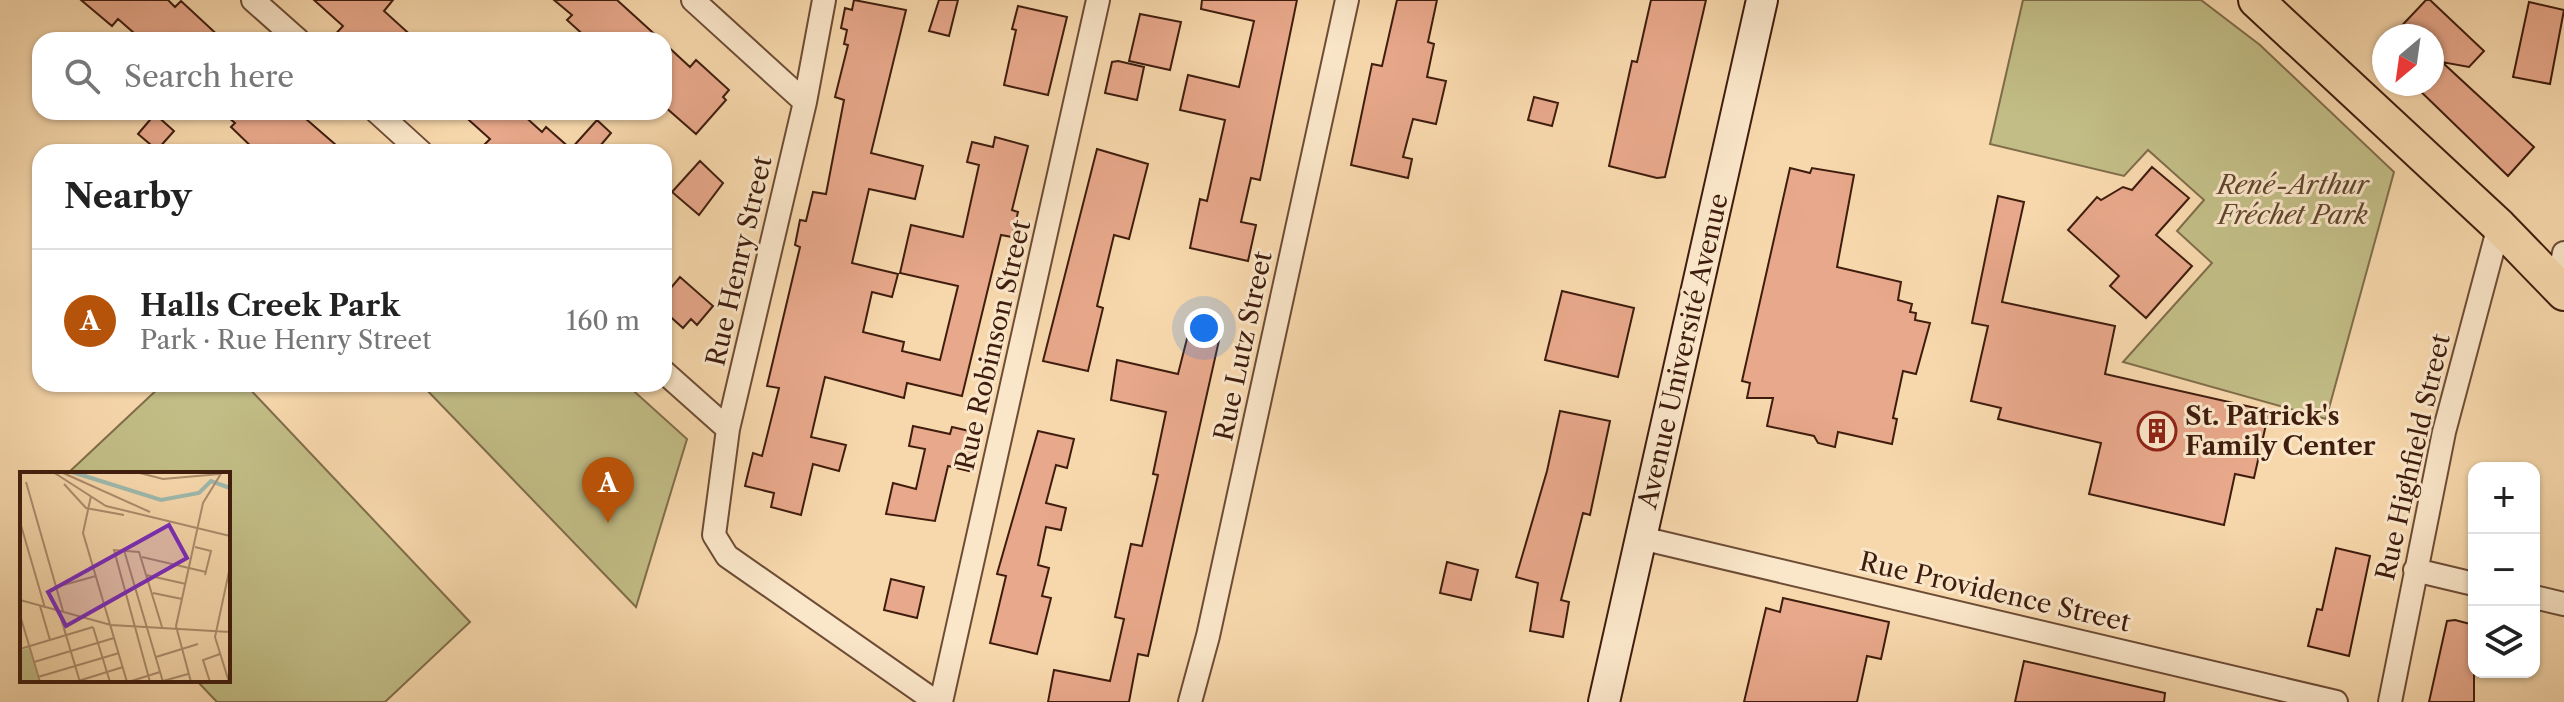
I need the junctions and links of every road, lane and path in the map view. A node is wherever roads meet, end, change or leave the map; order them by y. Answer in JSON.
{"nodes":[{"id":1,"x":253,"y":0,"type":"edge"},
{"id":2,"x":693,"y":0,"type":"edge"},
{"id":3,"x":824,"y":0,"type":"edge"},
{"id":4,"x":1098,"y":0,"type":"edge"},
{"id":5,"x":1347,"y":0,"type":"edge"},
{"id":6,"x":1762,"y":0,"type":"edge"},
{"id":7,"x":2256,"y":0,"type":"edge"},
{"id":8,"x":289,"y":32,"type":"edge"},
{"id":9,"x":805,"y":102,"type":"junction"},
{"id":10,"x":386,"y":120,"type":"edge"},
{"id":11,"x":412,"y":144,"type":"edge"},
{"id":12,"x":2499,"y":226,"type":"junction"},
{"id":13,"x":2562,"y":277,"type":"edge"},
{"id":14,"x":672,"y":379,"type":"edge"},
{"id":15,"x":728,"y":429,"type":"junction"},
{"id":16,"x":1641,"y":538,"type":"junction"},
{"id":17,"x":2415,"y":570,"type":"junction"},
{"id":18,"x":2468,"y":583,"type":"edge"},
{"id":19,"x":2540,"y":598,"type":"edge"},
{"id":20,"x":2564,"y":604,"type":"edge"},
{"id":21,"x":939,"y":702,"type":"edge"},
{"id":22,"x":1190,"y":702,"type":"edge"},
{"id":23,"x":1604,"y":702,"type":"edge"},
{"id":24,"x":2336,"y":702,"type":"edge"},
{"id":25,"x":2390,"y":702,"type":"edge"}],
"edges":[{"from":1,"to":8,"type":"street"},
{"from":2,"to":9,"type":"street"},
{"from":3,"to":9,"type":"street","name":"Rue Henry Street"},
{"from":4,"to":21,"type":"street","name":"Rue Robinson Street"},
{"from":5,"to":22,"type":"street","name":"Rue Lutz Street"},
{"from":6,"to":16,"type":"street","name":"Avenue Université Avenue"},
{"from":7,"to":12,"type":"main road"},
{"from":9,"to":15,"type":"street","name":"Rue Henry Street"},
{"from":10,"to":11,"type":"street"},
{"from":12,"to":13,"type":"main road"},
{"from":12,"to":17,"type":"street","name":"Rue Highfield Street"},
{"from":14,"to":15,"type":"street"},
{"from":15,"to":21,"type":"street","name":"Rue Henry Street"},
{"from":16,"to":23,"type":"street","name":"Avenue Université Avenue"},
{"from":16,"to":24,"type":"street","name":"Rue Providence Street"},
{"from":17,"to":18,"type":"street"},
{"from":17,"to":25,"type":"street","name":"Rue Highfield Street"},
{"from":19,"to":20,"type":"street"}]}
